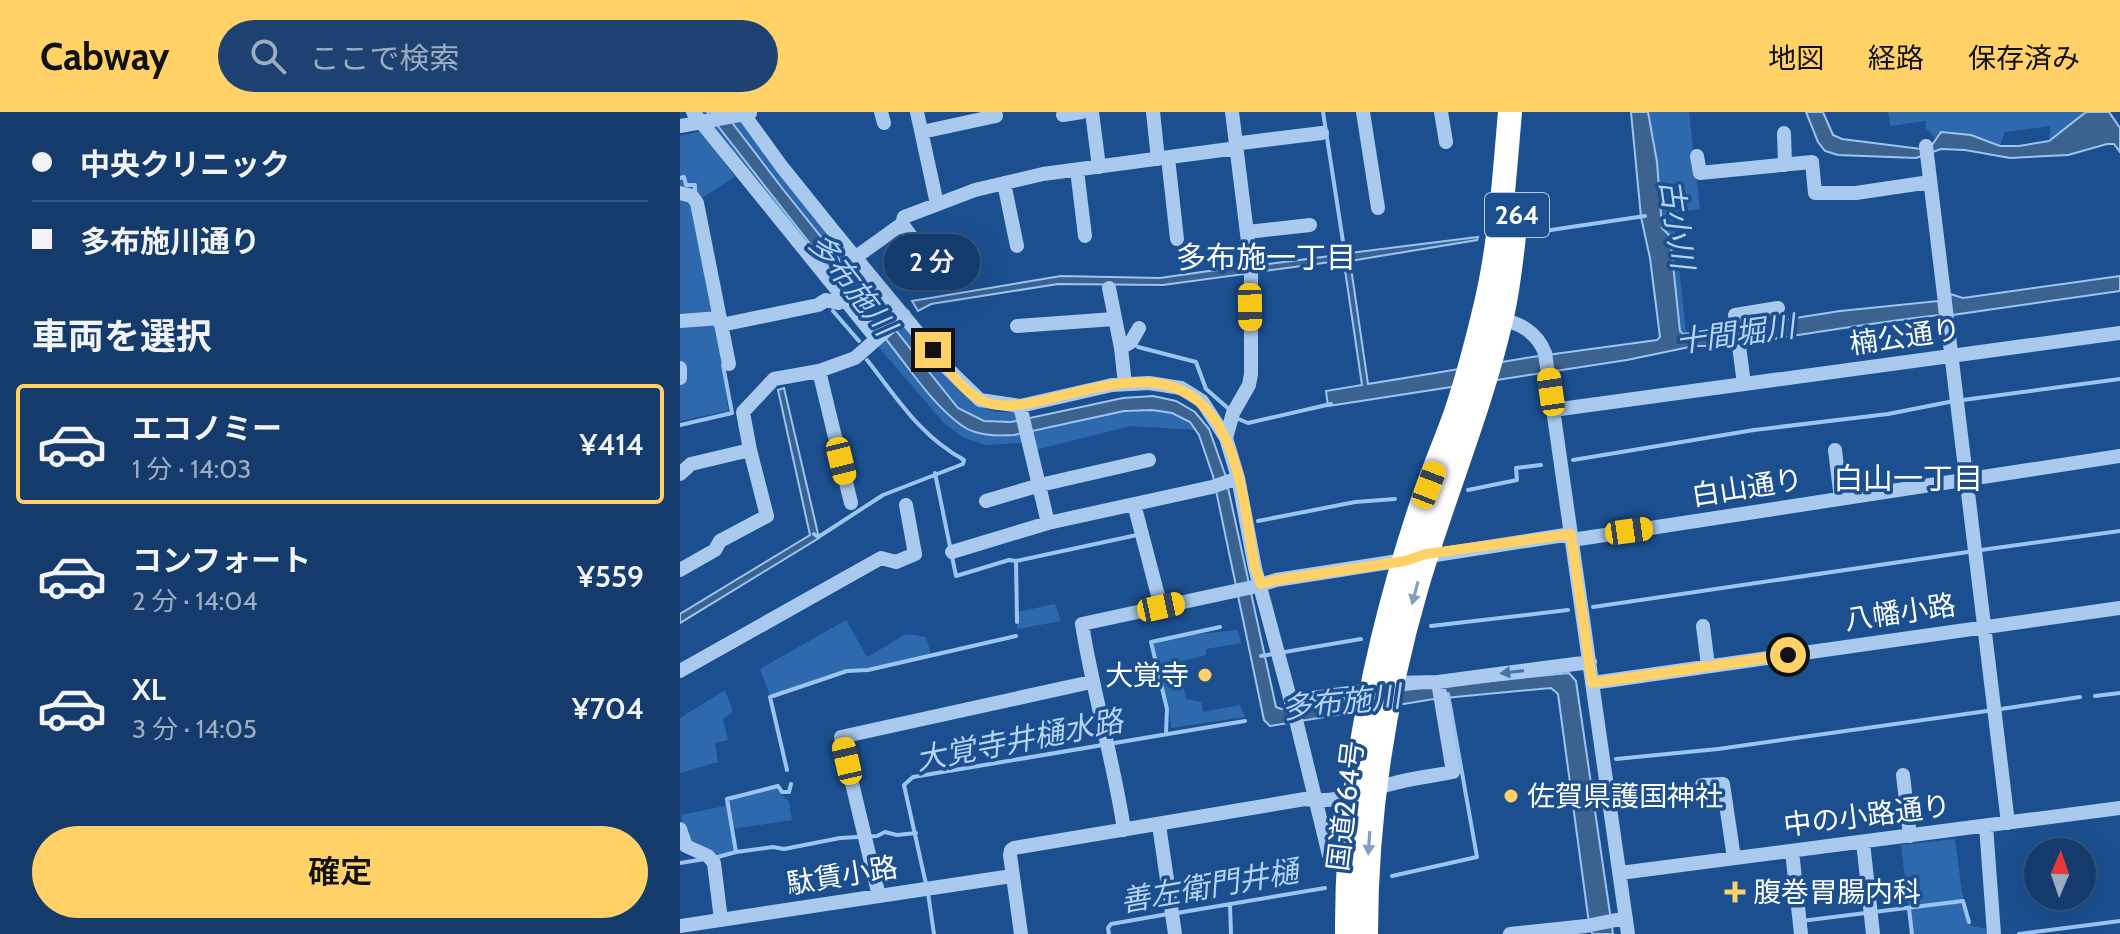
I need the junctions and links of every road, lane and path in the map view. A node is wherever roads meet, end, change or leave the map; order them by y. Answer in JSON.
{"nodes":[{"id":1,"x":917,"y":112,"type":"edge"},
{"id":2,"x":995,"y":112,"type":"edge"},
{"id":3,"x":1082,"y":112,"type":"edge"},
{"id":4,"x":1092,"y":112,"type":"edge"},
{"id":5,"x":1153,"y":112,"type":"edge"},
{"id":6,"x":1232,"y":112,"type":"edge"},
{"id":7,"x":1363,"y":112,"type":"edge"},
{"id":8,"x":1441,"y":112,"type":"edge"},
{"id":9,"x":1510,"y":112,"type":"edge"},
{"id":10,"x":1527,"y":112,"type":"edge"},
{"id":11,"x":745,"y":114,"type":"edge"},
{"id":12,"x":1063,"y":115,"type":"dead end"},
{"id":13,"x":700,"y":118,"type":"edge"},
{"id":14,"x":680,"y":126,"type":"edge"},
{"id":15,"x":922,"y":132,"type":"junction"},
{"id":16,"x":1322,"y":133,"type":"dead end"},
{"id":17,"x":1784,"y":133,"type":"dead end"},
{"id":18,"x":1446,"y":142,"type":"dead end"},
{"id":19,"x":1237,"y":148,"type":"junction"},
{"id":20,"x":1926,"y":150,"type":"dead end"},
{"id":21,"x":1697,"y":156,"type":"dead end"},
{"id":22,"x":1163,"y":159,"type":"junction"},
{"id":23,"x":1785,"y":165,"type":"junction"},
{"id":24,"x":1099,"y":167,"type":"junction"},
{"id":25,"x":1077,"y":170,"type":"junction"},
{"id":26,"x":1930,"y":182,"type":"junction"},
{"id":27,"x":1004,"y":183,"type":"junction"},
{"id":28,"x":680,"y":193,"type":"edge"},
{"id":29,"x":937,"y":204,"type":"junction"},
{"id":30,"x":1378,"y":208,"type":"dead end"},
{"id":31,"x":902,"y":224,"type":"junction"},
{"id":32,"x":1310,"y":225,"type":"dead end"},
{"id":33,"x":1247,"y":232,"type":"junction"},
{"id":34,"x":1085,"y":236,"type":"dead end"},
{"id":35,"x":1177,"y":239,"type":"dead end"},
{"id":36,"x":1017,"y":246,"type":"dead end"},
{"id":37,"x":856,"y":257,"type":"junction"},
{"id":38,"x":934,"y":267,"type":"dead end"},
{"id":39,"x":1109,"y":288,"type":"dead end"},
{"id":40,"x":845,"y":300,"type":"junction"},
{"id":41,"x":1778,"y":308,"type":"dead end"},
{"id":42,"x":1493,"y":316,"type":"junction"},
{"id":43,"x":900,"y":318,"type":"junction"},
{"id":44,"x":1114,"y":319,"type":"junction"},
{"id":45,"x":680,"y":321,"type":"edge"},
{"id":46,"x":717,"y":321,"type":"junction"},
{"id":47,"x":1017,"y":326,"type":"dead end"},
{"id":48,"x":1139,"y":328,"type":"dead end"},
{"id":49,"x":2120,"y":333,"type":"edge"},
{"id":50,"x":878,"y":336,"type":"junction"},
{"id":51,"x":1121,"y":348,"type":"junction"},
{"id":52,"x":1950,"y":357,"type":"junction"},
{"id":53,"x":729,"y":364,"type":"dead end"},
{"id":54,"x":680,"y":368,"type":"edge"},
{"id":55,"x":819,"y":371,"type":"junction"},
{"id":56,"x":680,"y":378,"type":"edge"},
{"id":57,"x":1125,"y":384,"type":"junction"},
{"id":58,"x":1744,"y":384,"type":"junction"},
{"id":59,"x":1553,"y":410,"type":"junction"},
{"id":60,"x":1022,"y":411,"type":"junction"},
{"id":61,"x":1226,"y":438,"type":"junction"},
{"id":62,"x":750,"y":450,"type":"junction"},
{"id":63,"x":1835,"y":450,"type":"dead end"},
{"id":64,"x":2120,"y":456,"type":"edge"},
{"id":65,"x":1149,"y":460,"type":"dead end"},
{"id":66,"x":680,"y":474,"type":"edge"},
{"id":67,"x":1234,"y":480,"type":"junction"},
{"id":68,"x":1965,"y":481,"type":"junction"},
{"id":69,"x":1040,"y":485,"type":"junction"},
{"id":70,"x":1841,"y":499,"type":"junction"},
{"id":71,"x":986,"y":501,"type":"dead end"},
{"id":72,"x":851,"y":503,"type":"dead end"},
{"id":73,"x":1134,"y":504,"type":"junction"},
{"id":74,"x":906,"y":505,"type":"dead end"},
{"id":75,"x":1048,"y":523,"type":"junction"},
{"id":76,"x":1572,"y":537,"type":"junction"},
{"id":77,"x":952,"y":552,"type":"dead end"},
{"id":78,"x":1416,"y":558,"type":"junction"},
{"id":79,"x":680,"y":570,"type":"edge"},
{"id":80,"x":1257,"y":586,"type":"junction"},
{"id":81,"x":1161,"y":607,"type":"junction"},
{"id":82,"x":2120,"y":608,"type":"edge"},
{"id":83,"x":1703,"y":626,"type":"dead end"},
{"id":84,"x":1983,"y":627,"type":"junction"},
{"id":85,"x":1590,"y":662,"type":"junction"},
{"id":86,"x":1708,"y":666,"type":"junction"},
{"id":87,"x":680,"y":671,"type":"edge"},
{"id":88,"x":1091,"y":682,"type":"junction"},
{"id":89,"x":1438,"y":682,"type":"junction"},
{"id":90,"x":1592,"y":683,"type":"junction"},
{"id":91,"x":1382,"y":697,"type":"junction"},
{"id":92,"x":1292,"y":703,"type":"junction"},
{"id":93,"x":1903,"y":775,"type":"dead end"},
{"id":94,"x":1702,"y":785,"type":"dead end"},
{"id":95,"x":1365,"y":793,"type":"junction"},
{"id":96,"x":1315,"y":801,"type":"junction"},
{"id":97,"x":2120,"y":808,"type":"edge"},
{"id":98,"x":2008,"y":823,"type":"junction"},
{"id":99,"x":1159,"y":825,"type":"junction"},
{"id":100,"x":1986,"y":826,"type":"junction"},
{"id":101,"x":680,"y":829,"type":"edge"},
{"id":102,"x":1124,"y":830,"type":"junction"},
{"id":103,"x":1910,"y":836,"type":"junction"},
{"id":104,"x":1863,"y":842,"type":"junction"},
{"id":105,"x":1792,"y":851,"type":"junction"},
{"id":106,"x":1329,"y":855,"type":"dead end"},
{"id":107,"x":1734,"y":858,"type":"junction"},
{"id":108,"x":1620,"y":873,"type":"junction"},
{"id":109,"x":1012,"y":876,"type":"junction"},
{"id":110,"x":1357,"y":882,"type":"junction"},
{"id":111,"x":879,"y":896,"type":"junction"},
{"id":112,"x":1619,"y":919,"type":"junction"},
{"id":113,"x":721,"y":920,"type":"junction"},
{"id":114,"x":680,"y":926,"type":"edge"},
{"id":115,"x":1800,"y":926,"type":"edge"},
{"id":116,"x":1021,"y":934,"type":"edge"},
{"id":117,"x":1175,"y":934,"type":"edge"},
{"id":118,"x":1347,"y":934,"type":"edge"},
{"id":119,"x":1366,"y":934,"type":"edge"},
{"id":120,"x":1510,"y":934,"type":"edge"},
{"id":121,"x":1628,"y":934,"type":"edge"},
{"id":122,"x":1873,"y":934,"type":"edge"},
{"id":123,"x":1994,"y":934,"type":"edge"}],
"edges":[{"from":1,"to":15,"type":"street"},
{"from":2,"to":15,"type":"street"},
{"from":3,"to":12,"type":"street"},
{"from":4,"to":24,"type":"street"},
{"from":5,"to":22,"type":"street"},
{"from":6,"to":19,"type":"street"},
{"from":7,"to":30,"type":"street"},
{"from":8,"to":18,"type":"street"},
{"from":9,"to":42,"type":"highway","number":"264"},
{"from":10,"to":42,"type":"highway","number":"264"},
{"from":11,"to":13,"type":"street"},
{"from":11,"to":37,"type":"street"},
{"from":13,"to":14,"type":"street"},
{"from":13,"to":40,"type":"street"},
{"from":15,"to":29,"type":"street"},
{"from":16,"to":19,"type":"street"},
{"from":17,"to":23,"type":"street"},
{"from":19,"to":22,"type":"street"},
{"from":19,"to":33,"type":"street"},
{"from":20,"to":26,"type":"street"},
{"from":21,"to":23,"type":"street"},
{"from":22,"to":24,"type":"street"},
{"from":22,"to":35,"type":"street"},
{"from":23,"to":26,"type":"street"},
{"from":24,"to":25,"type":"street"},
{"from":25,"to":27,"type":"street"},
{"from":25,"to":34,"type":"street"},
{"from":26,"to":52,"type":"street"},
{"from":27,"to":29,"type":"street"},
{"from":27,"to":36,"type":"street"},
{"from":28,"to":46,"type":"street"},
{"from":29,"to":31,"type":"street"},
{"from":31,"to":37,"type":"street"},
{"from":31,"to":38,"type":"street"},
{"from":32,"to":33,"type":"street"},
{"from":33,"to":61,"type":"street"},
{"from":37,"to":43,"type":"street"},
{"from":39,"to":44,"type":"street"},
{"from":40,"to":46,"type":"street"},
{"from":40,"to":50,"type":"street"},
{"from":41,"to":58,"type":"street"},
{"from":42,"to":59,"type":"street"},
{"from":42,"to":78,"type":"highway","name":"国道264号","number":"264"},
{"from":43,"to":50,"type":"street"},
{"from":43,"to":60,"type":"street"},
{"from":44,"to":47,"type":"street"},
{"from":44,"to":51,"type":"street"},
{"from":45,"to":46,"type":"street"},
{"from":46,"to":53,"type":"street"},
{"from":48,"to":51,"type":"street"},
{"from":49,"to":52,"type":"street","name":"楠公通り"},
{"from":50,"to":55,"type":"street"},
{"from":51,"to":57,"type":"street"},
{"from":52,"to":58,"type":"street","name":"楠公通り"},
{"from":52,"to":68,"type":"street"},
{"from":54,"to":56,"type":"street"},
{"from":55,"to":62,"type":"street"},
{"from":55,"to":72,"type":"street"},
{"from":57,"to":60,"type":"street"},
{"from":57,"to":61,"type":"street"},
{"from":58,"to":59,"type":"street","name":"楠公通り"},
{"from":59,"to":76,"type":"street"},
{"from":60,"to":69,"type":"street"},
{"from":61,"to":67,"type":"street"},
{"from":62,"to":66,"type":"street"},
{"from":62,"to":79,"type":"street"},
{"from":63,"to":70,"type":"street"},
{"from":64,"to":68,"type":"street","name":"白山通り"},
{"from":65,"to":69,"type":"street"},
{"from":67,"to":73,"type":"street"},
{"from":67,"to":80,"type":"street"},
{"from":68,"to":70,"type":"street","name":"白山通り"},
{"from":68,"to":84,"type":"street"},
{"from":69,"to":71,"type":"street"},
{"from":69,"to":75,"type":"street"},
{"from":70,"to":76,"type":"street","name":"白山通り"},
{"from":73,"to":75,"type":"street"},
{"from":73,"to":81,"type":"street"},
{"from":74,"to":87,"type":"street"},
{"from":75,"to":77,"type":"street"},
{"from":76,"to":78,"type":"street","name":"白山通り"},
{"from":76,"to":85,"type":"street"},
{"from":78,"to":80,"type":"street","name":"白山通り"},
{"from":78,"to":91,"type":"highway","name":"国道264号","number":"264"},
{"from":80,"to":81,"type":"street","name":"白山通り"},
{"from":80,"to":92,"type":"street"},
{"from":81,"to":88,"type":"street","name":"白山通り"},
{"from":82,"to":84,"type":"street","name":"八幡小路"},
{"from":83,"to":86,"type":"street"},
{"from":84,"to":86,"type":"street","name":"八幡小路"},
{"from":84,"to":98,"type":"street"},
{"from":85,"to":89,"type":"street","one_way":true},
{"from":85,"to":90,"type":"street"},
{"from":86,"to":90,"type":"street","name":"八幡小路"},
{"from":88,"to":102,"type":"street"},
{"from":88,"to":111,"type":"street"},
{"from":89,"to":91,"type":"street"},
{"from":89,"to":95,"type":"street"},
{"from":90,"to":108,"type":"street"},
{"from":91,"to":92,"type":"street"},
{"from":91,"to":95,"type":"highway","name":"国道264号","number":"264"},
{"from":92,"to":96,"type":"street"},
{"from":93,"to":103,"type":"street"},
{"from":94,"to":107,"type":"street"},
{"from":95,"to":96,"type":"street"},
{"from":95,"to":110,"type":"highway","name":"国道264号","number":"264"},
{"from":96,"to":99,"type":"street"},
{"from":96,"to":106,"type":"street"},
{"from":97,"to":98,"type":"street","name":"中の小路通り"},
{"from":98,"to":100,"type":"street","name":"中の小路通り"},
{"from":99,"to":102,"type":"street"},
{"from":99,"to":117,"type":"street"},
{"from":100,"to":103,"type":"street","name":"中の小路通り"},
{"from":100,"to":123,"type":"street"},
{"from":101,"to":113,"type":"street"},
{"from":102,"to":109,"type":"street"},
{"from":103,"to":104,"type":"street","name":"中の小路通り"},
{"from":104,"to":105,"type":"street","name":"中の小路通り"},
{"from":104,"to":122,"type":"street"},
{"from":105,"to":107,"type":"street","name":"中の小路通り"},
{"from":105,"to":115,"type":"street"},
{"from":107,"to":108,"type":"street","name":"中の小路通り"},
{"from":108,"to":112,"type":"street"},
{"from":109,"to":111,"type":"street","name":"駄賃小路"},
{"from":109,"to":116,"type":"street"},
{"from":110,"to":118,"type":"highway","name":"国道264号","number":"264"},
{"from":110,"to":119,"type":"highway","name":"国道264号","number":"264"},
{"from":111,"to":113,"type":"street","name":"駄賃小路"},
{"from":112,"to":120,"type":"street"},
{"from":112,"to":121,"type":"street"},
{"from":113,"to":114,"type":"street","name":"駄賃小路"}]}
